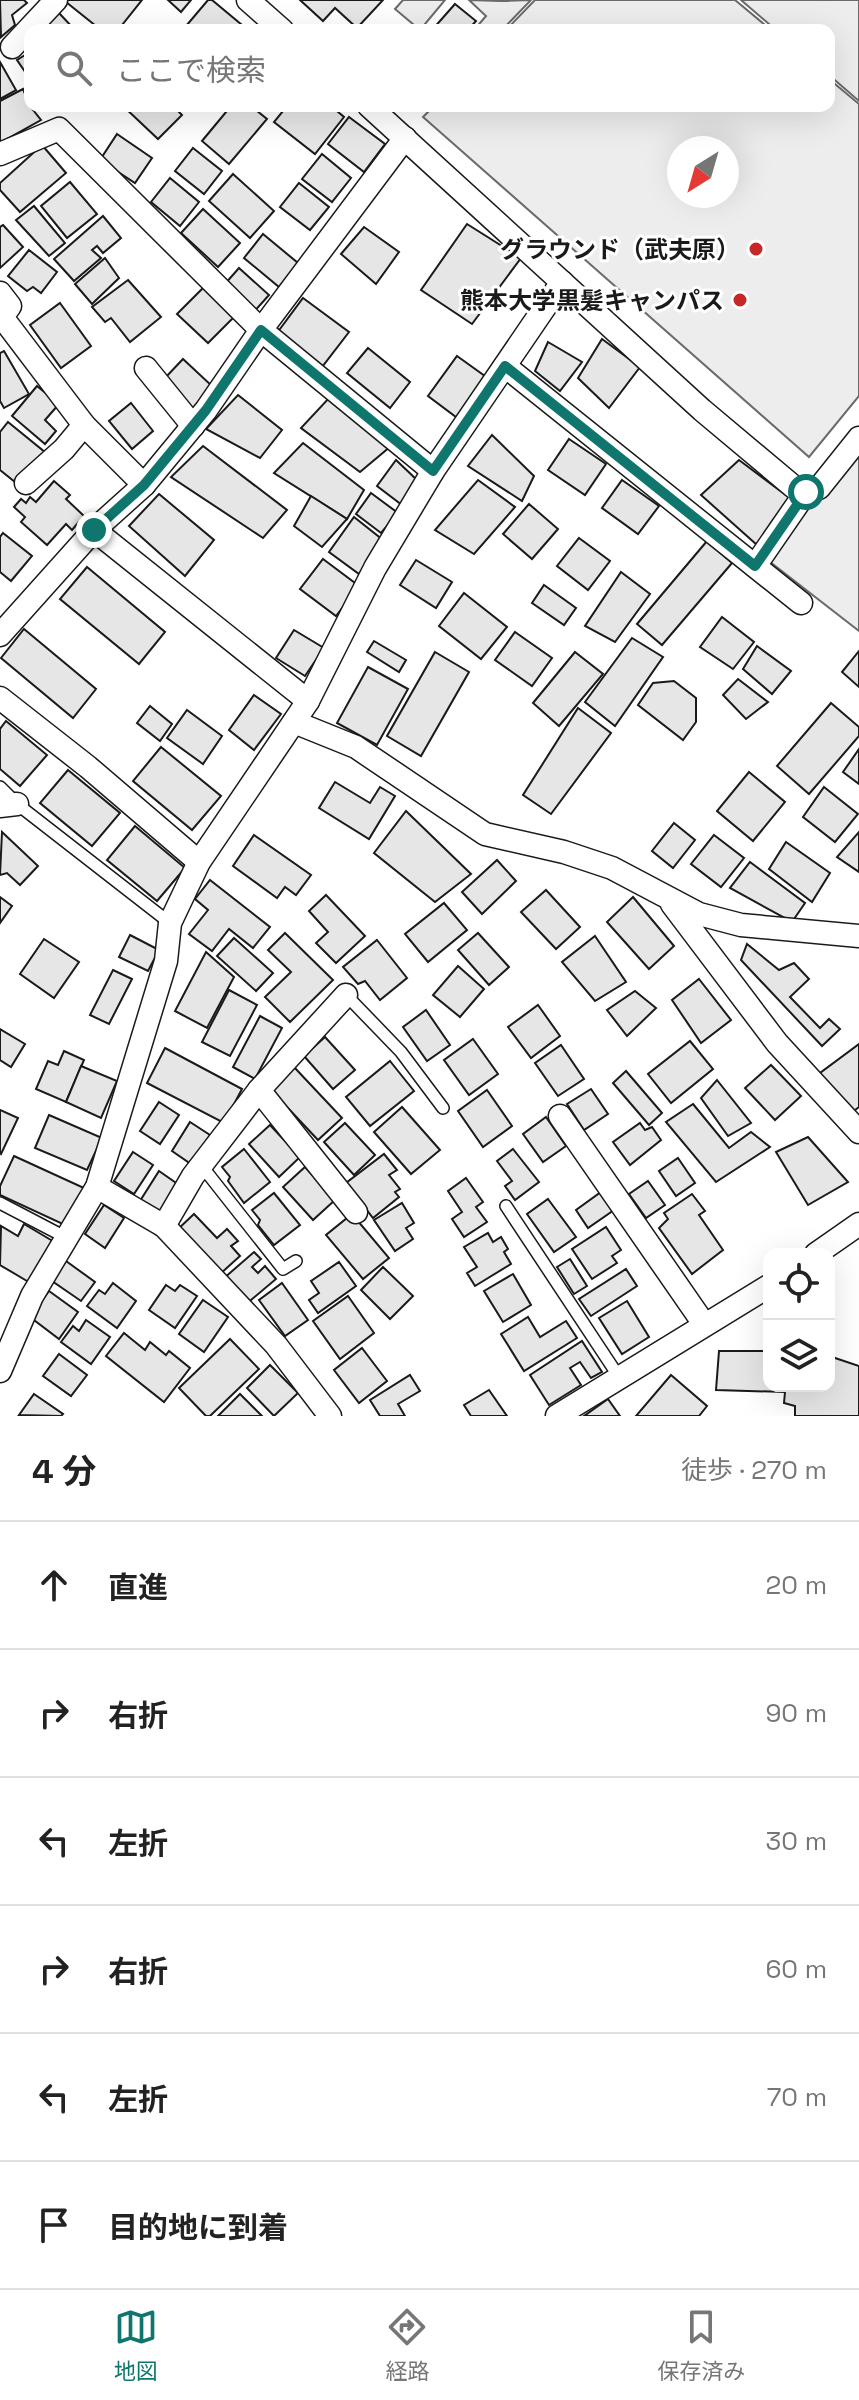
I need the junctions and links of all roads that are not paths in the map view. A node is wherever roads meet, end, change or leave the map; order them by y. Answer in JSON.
{"nodes":[{"id":1,"x":56,"y":0,"type":"edge"},
{"id":2,"x":248,"y":0,"type":"edge"},
{"id":3,"x":34,"y":24,"type":"edge"},
{"id":4,"x":275,"y":24,"type":"edge"},
{"id":5,"x":24,"y":34,"type":"edge"},
{"id":6,"x":12,"y":47,"type":"dead end"},
{"id":7,"x":376,"y":112,"type":"edge"},
{"id":8,"x":405,"y":138,"type":"junction"},
{"id":9,"x":0,"y":154,"type":"edge"},
{"id":10,"x":562,"y":282,"type":"junction"},
{"id":11,"x":0,"y":293,"type":"edge"},
{"id":12,"x":261,"y":330,"type":"junction"},
{"id":13,"x":505,"y":366,"type":"junction"},
{"id":14,"x":146,"y":368,"type":"dead end"},
{"id":15,"x":84,"y":425,"type":"junction"},
{"id":16,"x":193,"y":426,"type":"junction"},
{"id":17,"x":859,"y":438,"type":"edge"},
{"id":18,"x":433,"y":471,"type":"junction"},
{"id":19,"x":26,"y":483,"type":"dead end"},
{"id":20,"x":144,"y":485,"type":"junction"},
{"id":21,"x":806,"y":492,"type":"junction"},
{"id":22,"x":94,"y":530,"type":"junction"},
{"id":23,"x":755,"y":566,"type":"junction"},
{"id":24,"x":801,"y":603,"type":"dead end"},
{"id":25,"x":0,"y":635,"type":"edge"},
{"id":26,"x":0,"y":698,"type":"edge"},
{"id":27,"x":308,"y":701,"type":"junction"},
{"id":28,"x":294,"y":722,"type":"junction"},
{"id":29,"x":0,"y":787,"type":"edge"},
{"id":30,"x":8,"y":805,"type":"edge"},
{"id":31,"x":199,"y":862,"type":"junction"},
{"id":32,"x":667,"y":898,"type":"junction"},
{"id":33,"x":170,"y":923,"type":"junction"},
{"id":34,"x":859,"y":936,"type":"edge"},
{"id":35,"x":346,"y":995,"type":"joint"},
{"id":36,"x":259,"y":1090,"type":"junction"},
{"id":37,"x":443,"y":1108,"type":"dead end"},
{"id":38,"x":560,"y":1116,"type":"dead end"},
{"id":39,"x":859,"y":1132,"type":"edge"},
{"id":40,"x":201,"y":1165,"type":"junction"},
{"id":41,"x":97,"y":1187,"type":"junction"},
{"id":42,"x":0,"y":1203,"type":"edge"},
{"id":43,"x":506,"y":1206,"type":"dead end"},
{"id":44,"x":356,"y":1212,"type":"dead end"},
{"id":45,"x":859,"y":1224,"type":"edge"},
{"id":46,"x":164,"y":1226,"type":"junction"},
{"id":47,"x":67,"y":1238,"type":"junction"},
{"id":48,"x":825,"y":1248,"type":"edge"},
{"id":49,"x":296,"y":1261,"type":"dead end"},
{"id":50,"x":763,"y":1290,"type":"edge"},
{"id":51,"x":704,"y":1324,"type":"junction"},
{"id":52,"x":0,"y":1371,"type":"edge"},
{"id":53,"x":619,"y":1377,"type":"junction"},
{"id":54,"x":330,"y":1416,"type":"edge"},
{"id":55,"x":557,"y":1416,"type":"edge"}],
"edges":[{"from":1,"to":3,"type":"street"},
{"from":2,"to":4,"type":"street"},
{"from":5,"to":6,"type":"street"},
{"from":7,"to":8,"type":"street"},
{"from":8,"to":10,"type":"street"},
{"from":8,"to":12,"type":"street"},
{"from":9,"to":12,"type":"street"},
{"from":10,"to":13,"type":"street"},
{"from":10,"to":21,"type":"street"},
{"from":11,"to":15,"type":"street"},
{"from":12,"to":16,"type":"street"},
{"from":12,"to":18,"type":"street"},
{"from":13,"to":18,"type":"street"},
{"from":13,"to":23,"type":"street"},
{"from":14,"to":16,"type":"street"},
{"from":15,"to":19,"type":"street"},
{"from":15,"to":20,"type":"street"},
{"from":16,"to":20,"type":"street"},
{"from":17,"to":21,"type":"street"},
{"from":18,"to":27,"type":"street"},
{"from":20,"to":22,"type":"street"},
{"from":21,"to":23,"type":"street"},
{"from":22,"to":25,"type":"street"},
{"from":22,"to":27,"type":"street"},
{"from":23,"to":24,"type":"street"},
{"from":26,"to":31,"type":"street"},
{"from":27,"to":28,"type":"street"},
{"from":28,"to":31,"type":"street"},
{"from":28,"to":32,"type":"street"},
{"from":29,"to":30,"type":"lane"},
{"from":30,"to":33,"type":"lane"},
{"from":31,"to":33,"type":"street"},
{"from":32,"to":34,"type":"street"},
{"from":32,"to":39,"type":"street"},
{"from":33,"to":41,"type":"street"},
{"from":35,"to":36,"type":"street"},
{"from":35,"to":37,"type":"lane"},
{"from":36,"to":40,"type":"street"},
{"from":36,"to":44,"type":"street"},
{"from":38,"to":51,"type":"street"},
{"from":40,"to":46,"type":"street"},
{"from":40,"to":49,"type":"lane"},
{"from":41,"to":46,"type":"street"},
{"from":41,"to":47,"type":"street"},
{"from":42,"to":47,"type":"lane"},
{"from":43,"to":53,"type":"lane"},
{"from":45,"to":48,"type":"street"},
{"from":46,"to":54,"type":"street"},
{"from":47,"to":52,"type":"street"},
{"from":50,"to":51,"type":"street"},
{"from":51,"to":53,"type":"street"},
{"from":53,"to":55,"type":"street"}]}
